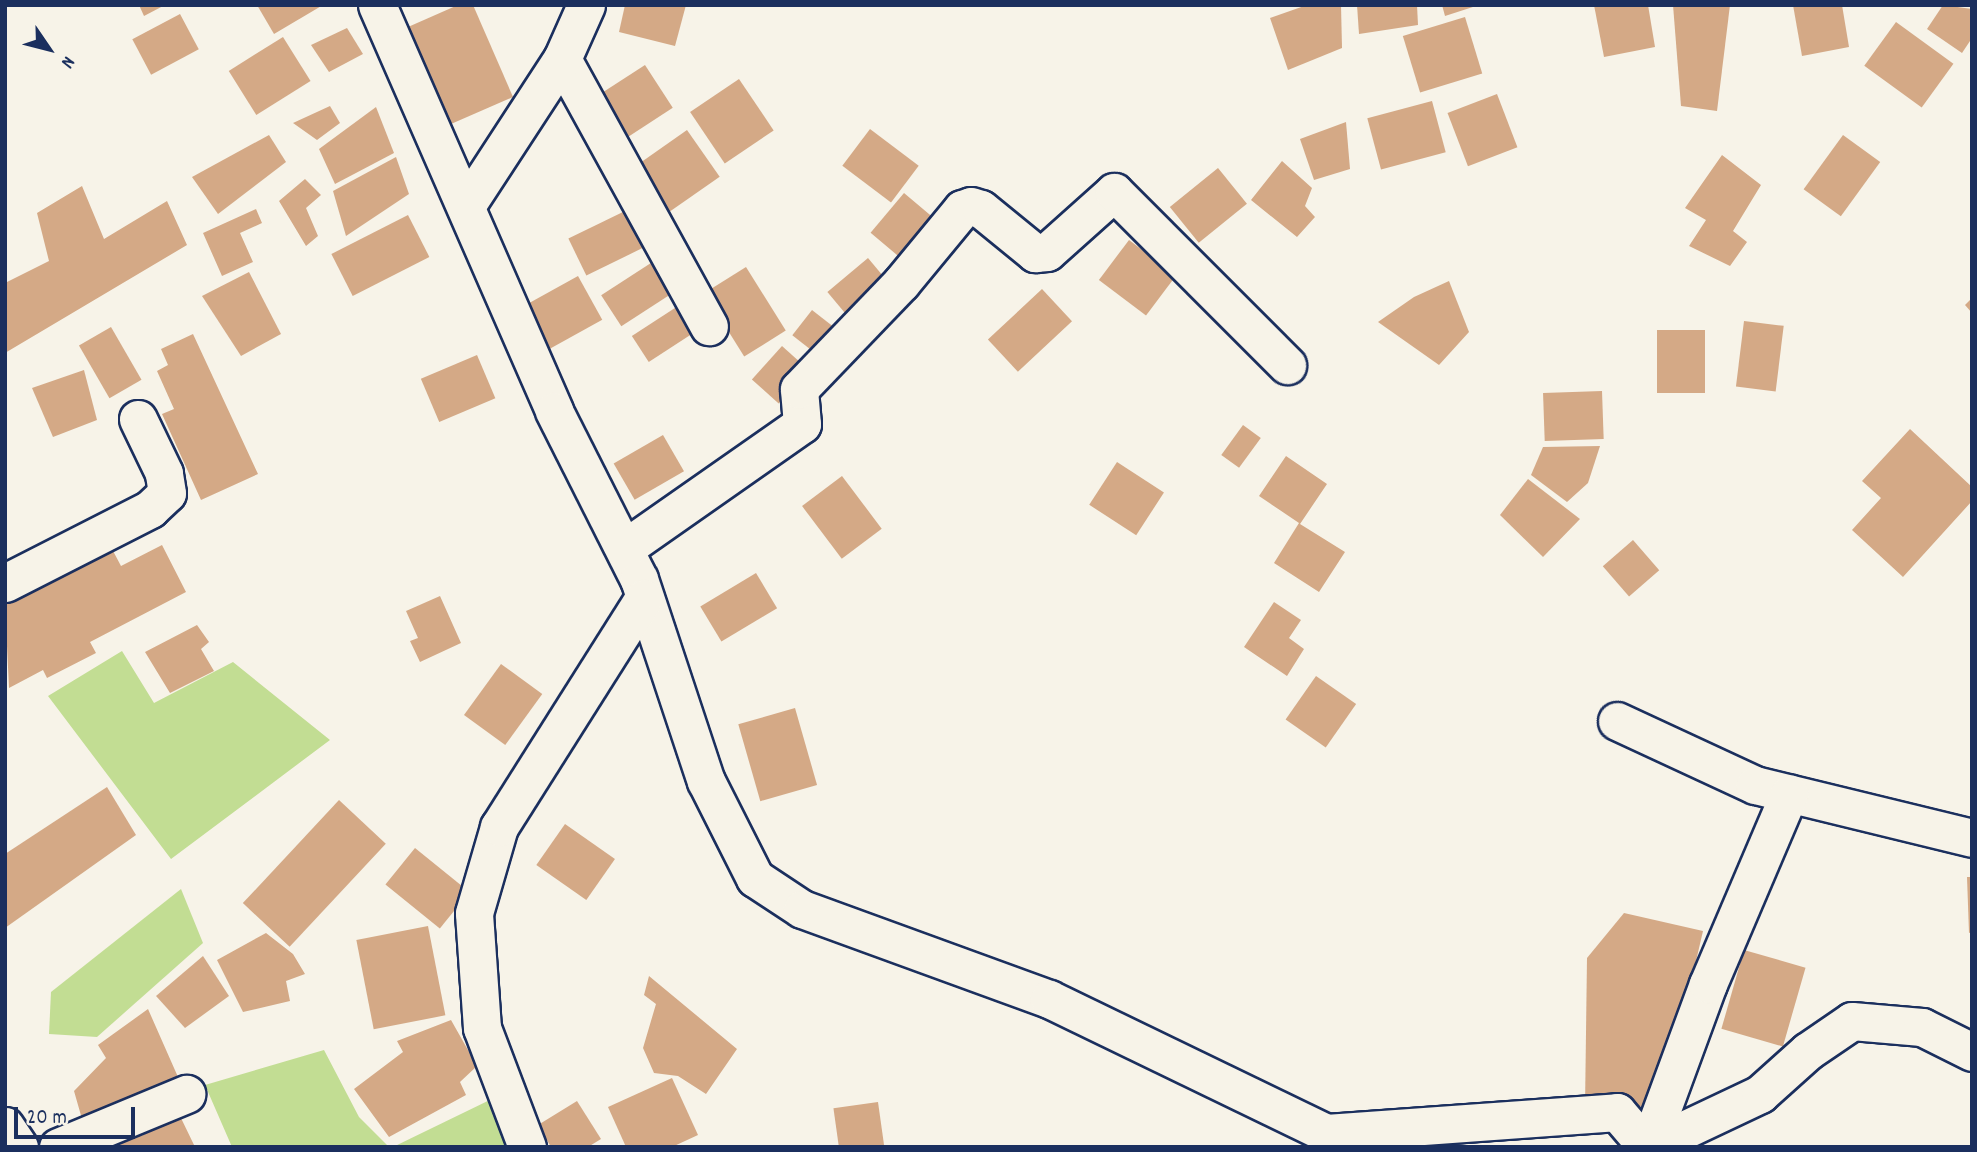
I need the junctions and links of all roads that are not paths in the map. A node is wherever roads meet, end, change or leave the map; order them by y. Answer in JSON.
{"nodes":[{"id":1,"x":377,"y":5,"type":"edge"},
{"id":2,"x":586,"y":5,"type":"edge"},
{"id":3,"x":562,"y":59,"type":"junction"},
{"id":4,"x":466,"y":206,"type":"junction"},
{"id":5,"x":709,"y":326,"type":"dead end"},
{"id":6,"x":1287,"y":365,"type":"dead end"},
{"id":7,"x":138,"y":419,"type":"dead end"},
{"id":8,"x":625,"y":548,"type":"junction"},
{"id":9,"x":5,"y":583,"type":"edge"},
{"id":10,"x":644,"y":598,"type":"junction"},
{"id":11,"x":1617,"y":721,"type":"dead end"},
{"id":12,"x":1789,"y":794,"type":"junction"},
{"id":13,"x":1972,"y":838,"type":"edge"},
{"id":14,"x":1972,"y":1052,"type":"edge"},
{"id":15,"x":186,"y":1094,"type":"dead end"},
{"id":16,"x":5,"y":1126,"type":"edge"},
{"id":17,"x":19,"y":1147,"type":"edge"},
{"id":18,"x":58,"y":1147,"type":"edge"},
{"id":19,"x":527,"y":1147,"type":"edge"},
{"id":20,"x":1648,"y":1147,"type":"edge"}],
"edges":[{"from":1,"to":4,"type":"street"},
{"from":2,"to":3,"type":"street"},
{"from":3,"to":4,"type":"street"},
{"from":3,"to":5,"type":"street"},
{"from":4,"to":8,"type":"street"},
{"from":6,"to":8,"type":"street"},
{"from":7,"to":9,"type":"street"},
{"from":8,"to":10,"type":"street"},
{"from":10,"to":19,"type":"street"},
{"from":10,"to":20,"type":"street"},
{"from":11,"to":12,"type":"street"},
{"from":12,"to":13,"type":"street"},
{"from":12,"to":20,"type":"street"},
{"from":14,"to":20,"type":"street"},
{"from":15,"to":18,"type":"street"},
{"from":16,"to":17,"type":"street"}]}
